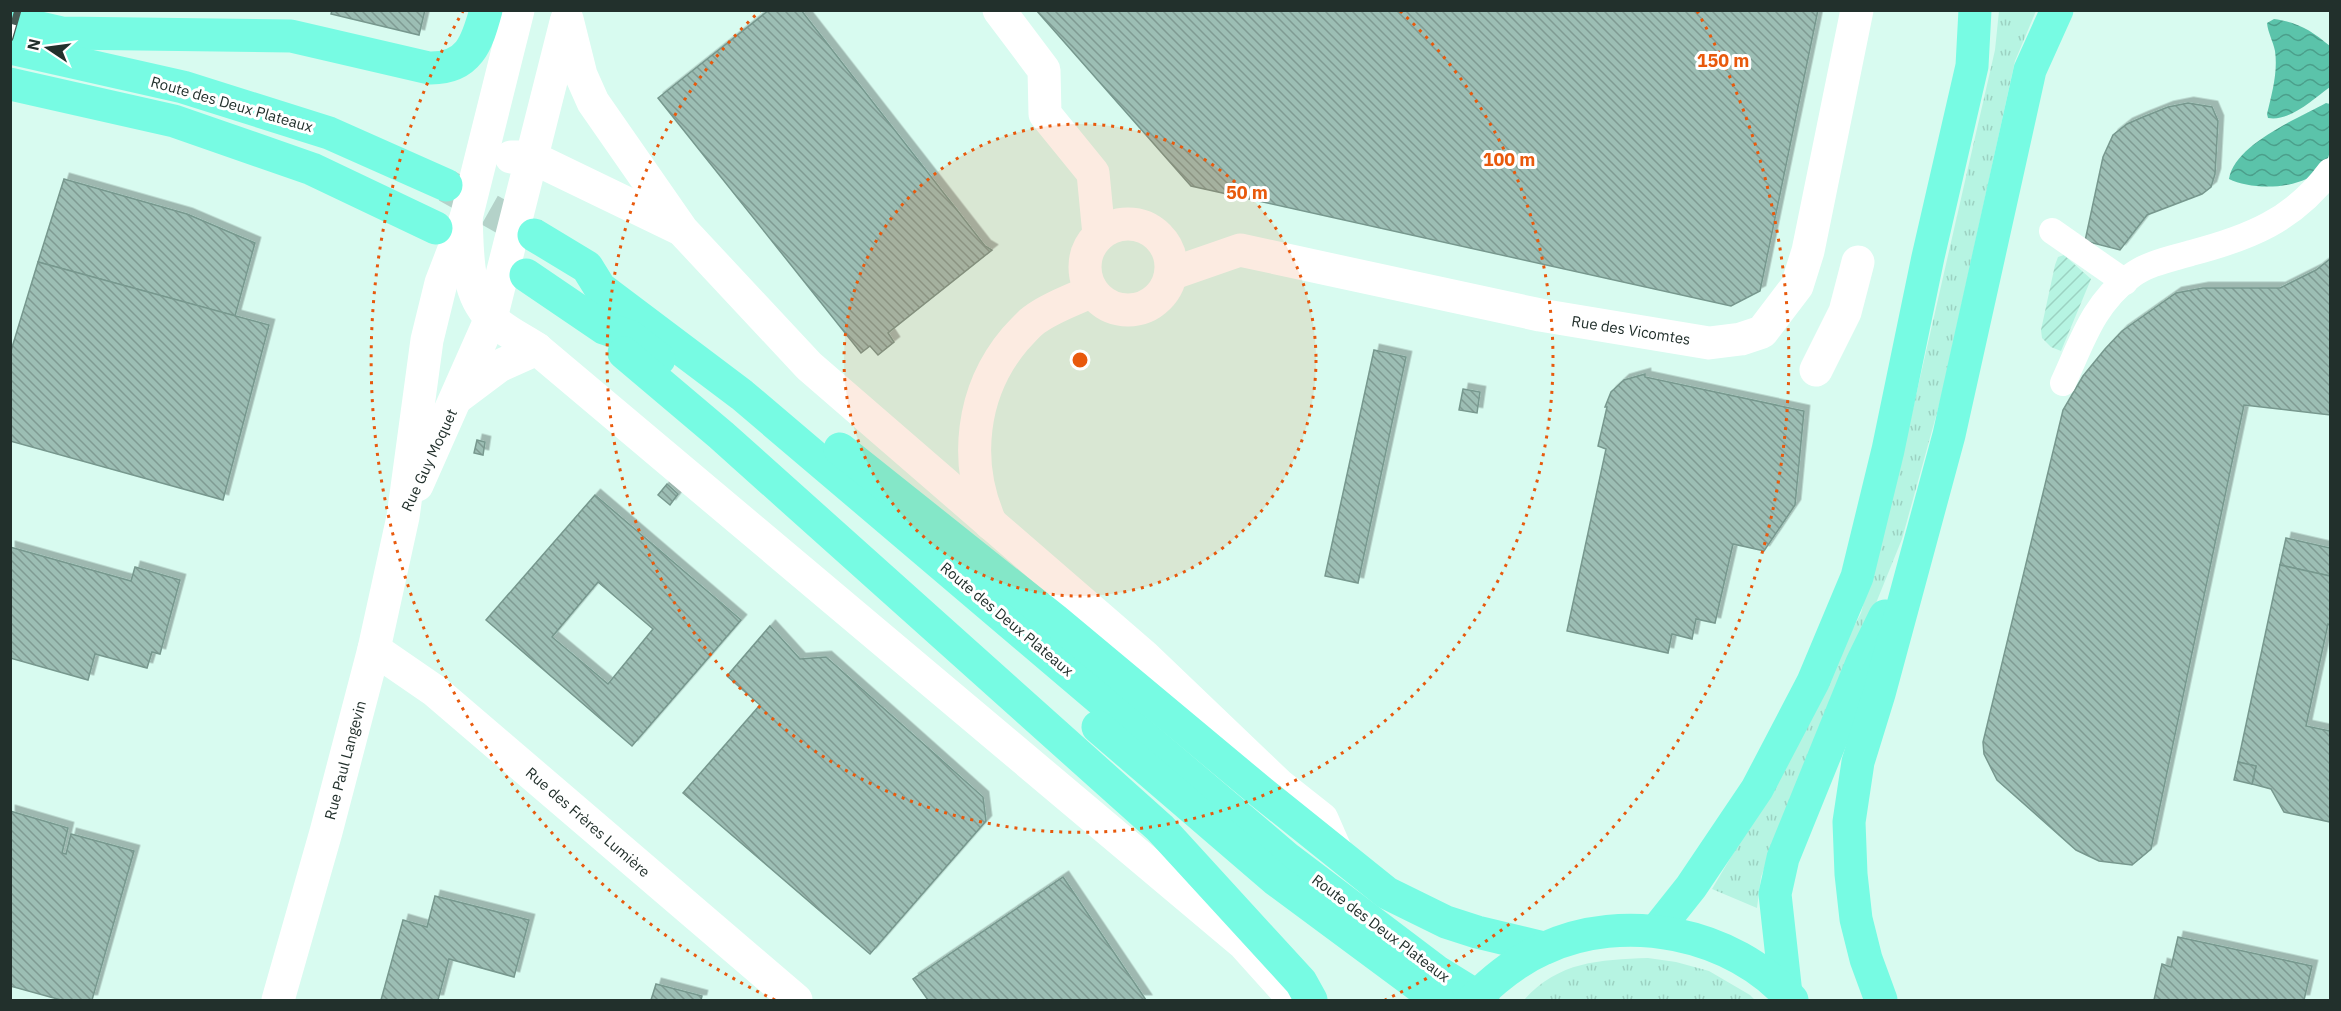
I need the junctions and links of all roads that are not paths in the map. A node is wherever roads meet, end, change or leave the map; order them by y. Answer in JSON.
{"nodes":[{"id":1,"x":486,"y":10,"type":"edge"},
{"id":2,"x":518,"y":10,"type":"edge"},
{"id":3,"x":999,"y":10,"type":"edge"},
{"id":4,"x":1857,"y":10,"type":"edge"},
{"id":5,"x":1975,"y":10,"type":"edge"},
{"id":6,"x":2057,"y":10,"type":"edge"},
{"id":7,"x":568,"y":15,"type":"edge"},
{"id":8,"x":10,"y":21,"type":"edge"},
{"id":9,"x":10,"y":48,"type":"edge"},
{"id":10,"x":10,"y":84,"type":"edge"},
{"id":11,"x":531,"y":157,"type":"junction"},
{"id":12,"x":478,"y":169,"type":"junction"},
{"id":13,"x":2331,"y":171,"type":"edge"},
{"id":14,"x":446,"y":185,"type":"tunnel mouth"},
{"id":15,"x":466,"y":218,"type":"junction"},
{"id":16,"x":436,"y":228,"type":"dead end"},
{"id":17,"x":682,"y":230,"type":"junction"},
{"id":18,"x":2052,"y":231,"type":"dead end"},
{"id":19,"x":534,"y":235,"type":"tunnel mouth"},
{"id":20,"x":1099,"y":235,"type":"junction"},
{"id":21,"x":1858,"y":262,"type":"dead end"},
{"id":22,"x":587,"y":267,"type":"junction"},
{"id":23,"x":1171,"y":274,"type":"junction"},
{"id":24,"x":526,"y":275,"type":"dead end"},
{"id":25,"x":2125,"y":282,"type":"junction"},
{"id":26,"x":1092,"y":291,"type":"junction"},
{"id":27,"x":491,"y":318,"type":"junction"},
{"id":28,"x":604,"y":328,"type":"junction"},
{"id":29,"x":537,"y":349,"type":"junction"},
{"id":30,"x":1816,"y":370,"type":"dead end"},
{"id":31,"x":2063,"y":383,"type":"dead end"},
{"id":32,"x":459,"y":396,"type":"junction"},
{"id":33,"x":403,"y":517,"type":"junction"},
{"id":34,"x":992,"y":526,"type":"junction"},
{"id":35,"x":1917,"y":552,"type":"junction"},
{"id":36,"x":374,"y":649,"type":"junction"},
{"id":37,"x":1336,"y":851,"type":"junction"},
{"id":38,"x":1656,"y":932,"type":"junction"},
{"id":39,"x":1544,"y":948,"type":"junction"},
{"id":40,"x":1482,"y":995,"type":"edge"},
{"id":41,"x":1789,"y":997,"type":"edge"},
{"id":42,"x":278,"y":1000,"type":"edge"},
{"id":43,"x":796,"y":1000,"type":"edge"},
{"id":44,"x":1300,"y":1000,"type":"edge"},
{"id":45,"x":1311,"y":1000,"type":"edge"},
{"id":46,"x":1438,"y":1000,"type":"edge"},
{"id":47,"x":1881,"y":1000,"type":"edge"}],
"edges":[{"from":1,"to":8,"type":"main road"},
{"from":2,"to":12,"type":"street","name":"Rue Guy Moquet"},
{"from":3,"to":20,"type":"street"},
{"from":4,"to":23,"type":"street","name":"Rue des Vicomtes"},
{"from":5,"to":38,"type":"main road"},
{"from":6,"to":35,"type":"main road"},
{"from":7,"to":11,"type":"street","name":"Rue Guy Moquet"},
{"from":7,"to":17,"type":"street"},
{"from":9,"to":14,"type":"main road","name":"Route des Deux Plateaux"},
{"from":10,"to":16,"type":"main road"},
{"from":11,"to":12,"type":"street"},
{"from":11,"to":17,"type":"street"},
{"from":11,"to":27,"type":"street","name":"Rue Guy Moquet"},
{"from":12,"to":15,"type":"street","name":"Rue Guy Moquet"},
{"from":13,"to":25,"type":"street"},
{"from":15,"to":27,"type":"street"},
{"from":15,"to":33,"type":"street","name":"Rue Guy Moquet"},
{"from":17,"to":34,"type":"street"},
{"from":18,"to":25,"type":"street"},
{"from":19,"to":22,"type":"main road","name":"Route des Deux Plateaux"},
{"from":20,"to":23,"type":"street"},
{"from":20,"to":26,"type":"street"},
{"from":21,"to":30,"type":"street"},
{"from":22,"to":37,"type":"main road"},
{"from":22,"to":40,"type":"main road","name":"Route des Deux Plateaux"},
{"from":23,"to":26,"type":"street"},
{"from":24,"to":28,"type":"main road","name":"Route des Deux Plateaux"},
{"from":25,"to":31,"type":"street"},
{"from":26,"to":34,"type":"street"},
{"from":27,"to":29,"type":"street"},
{"from":27,"to":32,"type":"street","name":"Rue Guy Moquet"},
{"from":28,"to":45,"type":"main road"},
{"from":28,"to":46,"type":"main road","name":"Route des Deux Plateaux"},
{"from":29,"to":32,"type":"street"},
{"from":29,"to":44,"type":"street"},
{"from":32,"to":33,"type":"street","name":"Rue Guy Moquet"},
{"from":33,"to":36,"type":"street","name":"Rue Paul Langevin"},
{"from":34,"to":37,"type":"street"},
{"from":35,"to":41,"type":"main road"},
{"from":35,"to":47,"type":"main road"},
{"from":36,"to":42,"type":"street","name":"Rue Paul Langevin"},
{"from":36,"to":43,"type":"street","name":"Rue des Frères Lumière"},
{"from":37,"to":39,"type":"main road"},
{"from":38,"to":39,"type":"main road"},
{"from":38,"to":41,"type":"main road"},
{"from":39,"to":40,"type":"main road"}]}
